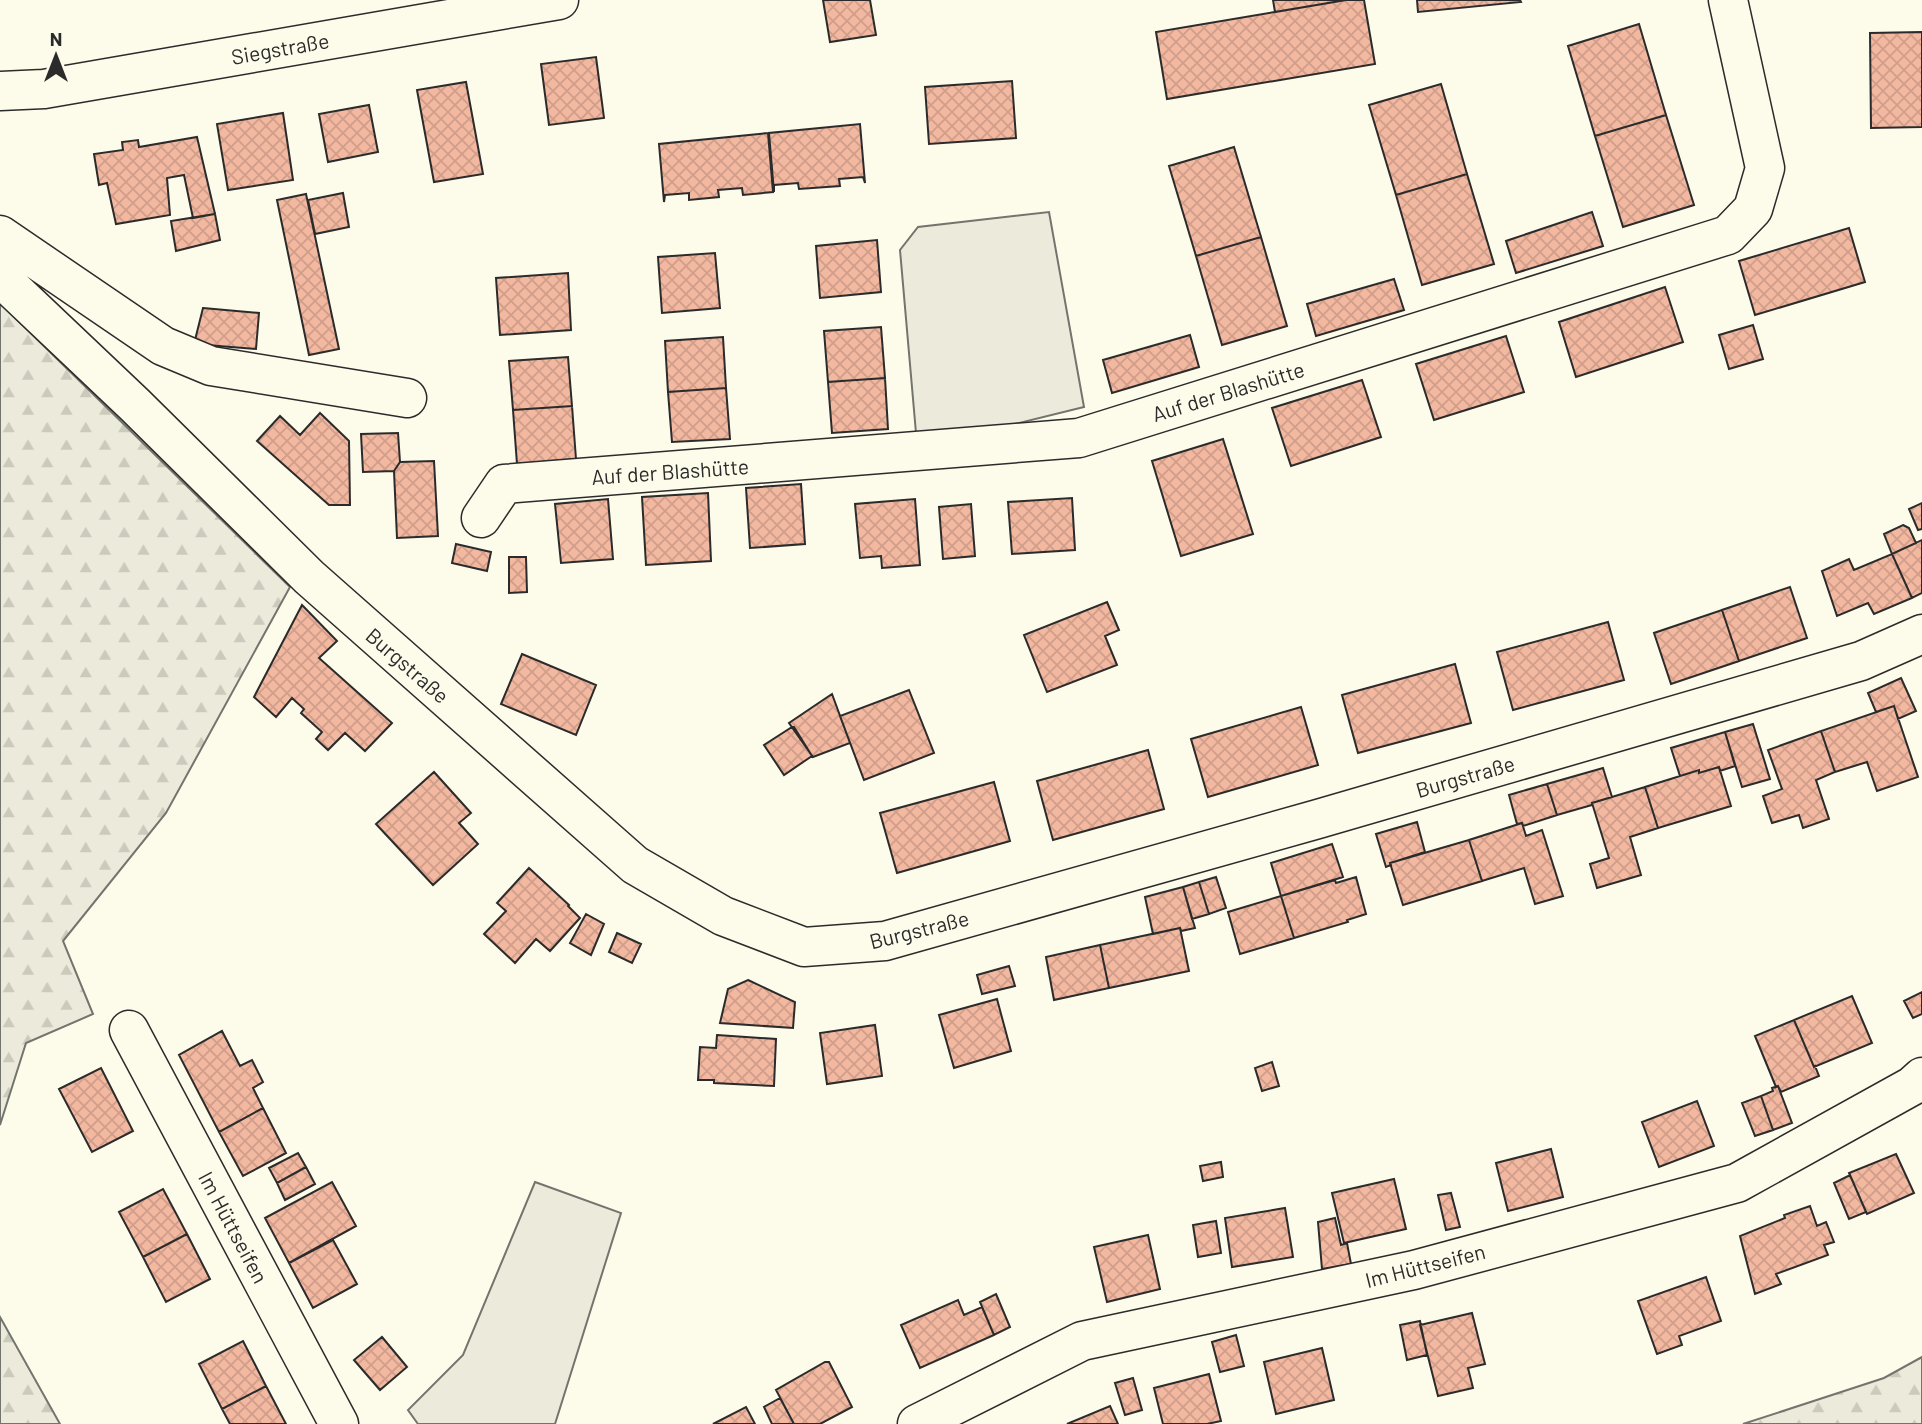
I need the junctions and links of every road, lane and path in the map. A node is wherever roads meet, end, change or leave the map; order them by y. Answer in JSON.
{"nodes":[{"id":1,"x":559,"y":0,"type":"edge"},
{"id":2,"x":1728,"y":0,"type":"edge"},
{"id":3,"x":0,"y":91,"type":"edge"},
{"id":4,"x":0,"y":235,"type":"edge"},
{"id":5,"x":0,"y":277,"type":"edge"},
{"id":6,"x":407,"y":398,"type":"dead end"},
{"id":7,"x":481,"y":518,"type":"dead end"},
{"id":8,"x":1922,"y":634,"type":"edge"},
{"id":9,"x":129,"y":1030,"type":"dead end"},
{"id":10,"x":1922,"y":1077,"type":"edge"},
{"id":11,"x":339,"y":1424,"type":"edge"},
{"id":12,"x":917,"y":1424,"type":"edge"}],
"edges":[{"from":1,"to":3,"type":"street","name":"Siegstraße"},
{"from":2,"to":7,"type":"street","name":"Auf der Blashütte"},
{"from":4,"to":6,"type":"street"},
{"from":5,"to":8,"type":"street","name":"Burgstraße"},
{"from":9,"to":11,"type":"street","name":"Im Hüttseifen"},
{"from":10,"to":12,"type":"street","name":"Im Hüttseifen"}]}
